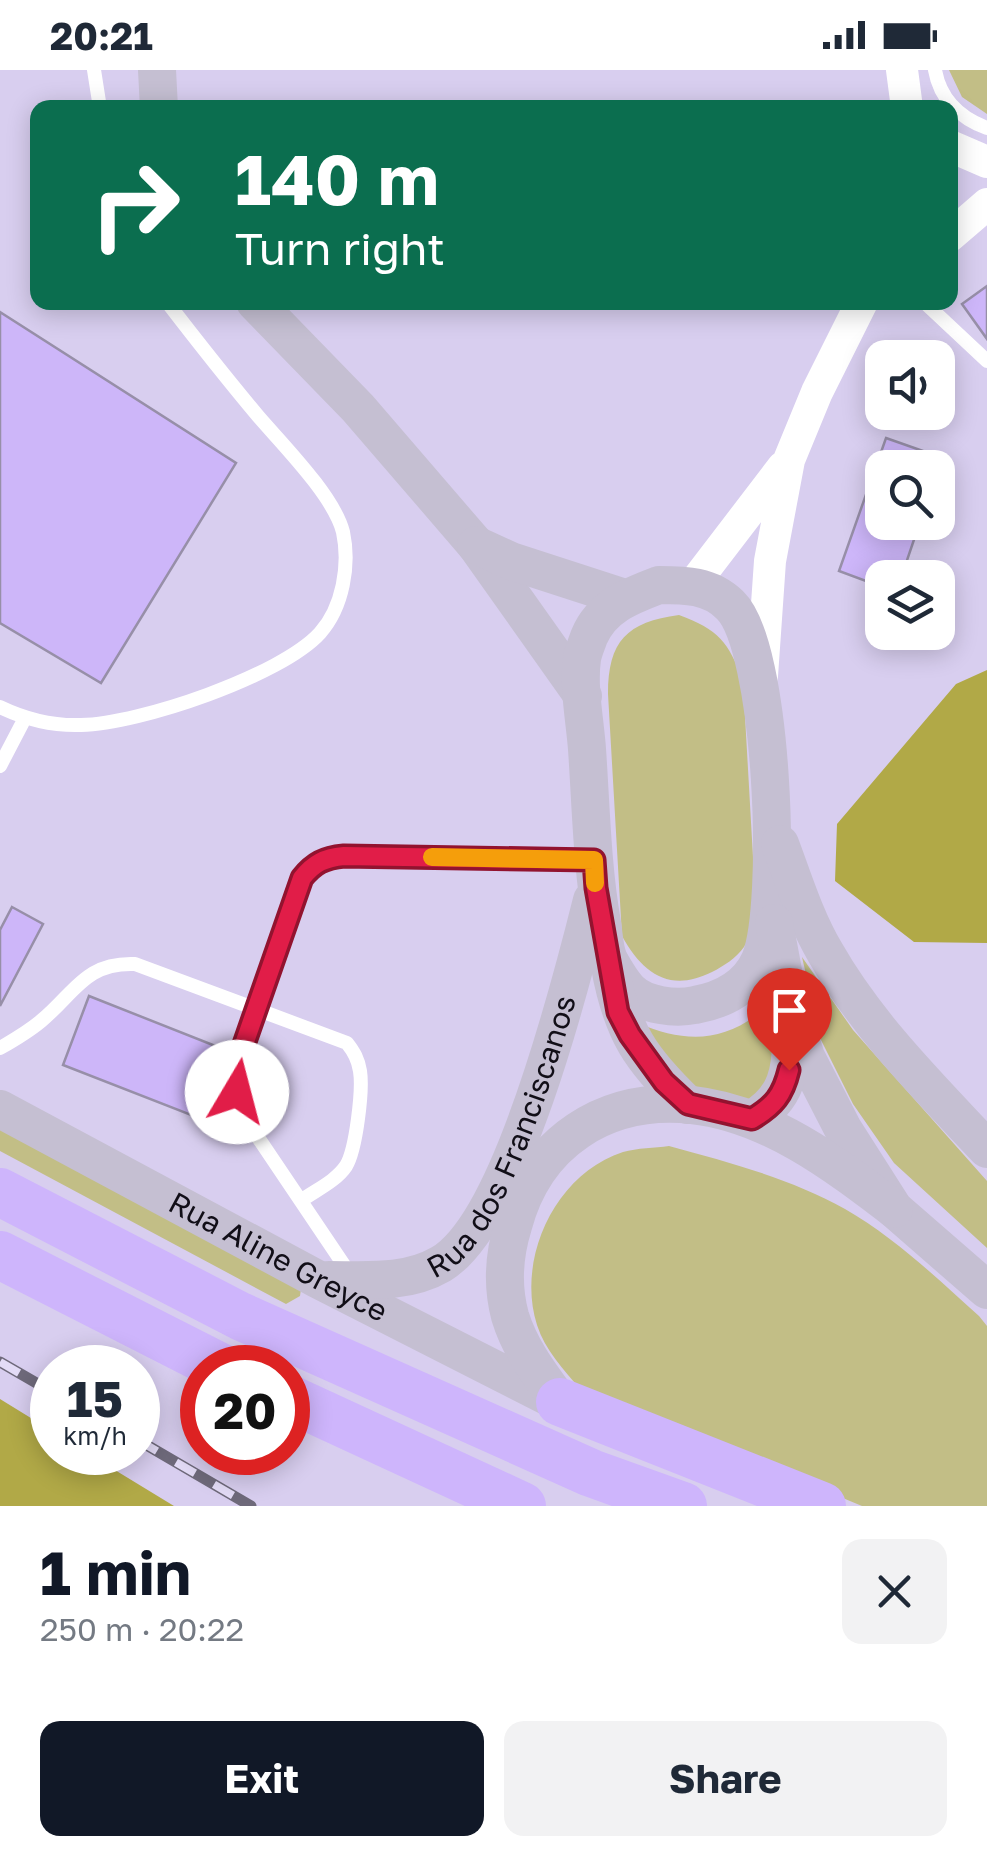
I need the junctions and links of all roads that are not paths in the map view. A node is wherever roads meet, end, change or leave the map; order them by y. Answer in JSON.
{"nodes":[{"id":1,"x":94,"y":70,"type":"edge"},
{"id":2,"x":157,"y":70,"type":"edge"},
{"id":3,"x":902,"y":70,"type":"edge"},
{"id":4,"x":935,"y":70,"type":"edge"},
{"id":5,"x":99,"y":100,"type":"edge"},
{"id":6,"x":159,"y":100,"type":"edge"},
{"id":7,"x":907,"y":100,"type":"edge"},
{"id":8,"x":948,"y":100,"type":"edge"},
{"id":9,"x":958,"y":110,"type":"edge"},
{"id":10,"x":987,"y":128,"type":"edge"},
{"id":11,"x":958,"y":149,"type":"edge"},
{"id":12,"x":987,"y":162,"type":"edge"},
{"id":13,"x":987,"y":204,"type":"edge"},
{"id":14,"x":958,"y":229,"type":"edge"},
{"id":15,"x":174,"y":310,"type":"edge"},
{"id":16,"x":263,"y":310,"type":"edge"},
{"id":17,"x":862,"y":310,"type":"edge"},
{"id":18,"x":933,"y":310,"type":"edge"},
{"id":19,"x":987,"y":361,"type":"edge"},
{"id":20,"x":789,"y":460,"type":"junction"},
{"id":21,"x":476,"y":544,"type":"junction"},
{"id":22,"x":692,"y":586,"type":"junction"},
{"id":23,"x":625,"y":598,"type":"junction"},
{"id":24,"x":760,"y":690,"type":"junction"},
{"id":25,"x":583,"y":696,"type":"junction"},
{"id":26,"x":0,"y":707,"type":"edge"},
{"id":27,"x":25,"y":718,"type":"junction"},
{"id":28,"x":0,"y":766,"type":"edge"},
{"id":29,"x":771,"y":819,"type":"junction"},
{"id":30,"x":595,"y":874,"type":"junction"},
{"id":31,"x":771,"y":908,"type":"junction"},
{"id":32,"x":608,"y":959,"type":"junction"},
{"id":33,"x":255,"y":1007,"type":"junction"},
{"id":34,"x":790,"y":1008,"type":"junction"},
{"id":35,"x":0,"y":1048,"type":"edge"},
{"id":36,"x":688,"y":1104,"type":"junction"},
{"id":37,"x":0,"y":1109,"type":"edge"},
{"id":38,"x":752,"y":1119,"type":"junction"},
{"id":39,"x":987,"y":1149,"type":"edge"},
{"id":40,"x":0,"y":1192,"type":"edge"},
{"id":41,"x":302,"y":1200,"type":"junction"},
{"id":42,"x":894,"y":1209,"type":"junction"},
{"id":43,"x":0,"y":1255,"type":"edge"},
{"id":44,"x":336,"y":1280,"type":"junction"},
{"id":45,"x":987,"y":1290,"type":"edge"},
{"id":46,"x":180,"y":1347,"type":"edge"},
{"id":47,"x":560,"y":1402,"type":"junction"},
{"id":48,"x":310,"y":1408,"type":"edge"},
{"id":49,"x":522,"y":1506,"type":"edge"},
{"id":50,"x":683,"y":1506,"type":"edge"},
{"id":51,"x":822,"y":1506,"type":"edge"}],
"edges":[{"from":1,"to":5,"type":"lane"},
{"from":2,"to":6,"type":"main road"},
{"from":3,"to":7,"type":"street"},
{"from":4,"to":8,"type":"lane"},
{"from":9,"to":10,"type":"lane"},
{"from":11,"to":12,"type":"street"},
{"from":13,"to":14,"type":"street"},
{"from":15,"to":27,"type":"lane"},
{"from":16,"to":21,"type":"main road"},
{"from":17,"to":20,"type":"street"},
{"from":18,"to":19,"type":"lane"},
{"from":20,"to":22,"type":"street"},
{"from":20,"to":24,"type":"street"},
{"from":21,"to":23,"type":"main road"},
{"from":21,"to":25,"type":"main road"},
{"from":22,"to":23,"type":"main road"},
{"from":22,"to":24,"type":"main road"},
{"from":23,"to":25,"type":"main road"},
{"from":24,"to":29,"type":"main road"},
{"from":25,"to":30,"type":"main road"},
{"from":26,"to":27,"type":"lane"},
{"from":27,"to":28,"type":"lane"},
{"from":29,"to":31,"type":"main road"},
{"from":29,"to":39,"type":"main road"},
{"from":30,"to":32,"type":"main road"},
{"from":30,"to":33,"type":"lane"},
{"from":30,"to":44,"type":"main road","name":"Rua dos Franciscanos"},
{"from":31,"to":32,"type":"main road"},
{"from":31,"to":34,"type":"main road"},
{"from":32,"to":36,"type":"main road"},
{"from":33,"to":35,"type":"lane"},
{"from":33,"to":41,"type":"lane"},
{"from":33,"to":41,"type":"lane"},
{"from":34,"to":38,"type":"main road"},
{"from":34,"to":42,"type":"main road"},
{"from":36,"to":38,"type":"main road"},
{"from":36,"to":47,"type":"main road"},
{"from":37,"to":44,"type":"main road","name":"Rua Aline Greyce"},
{"from":38,"to":42,"type":"main road"},
{"from":40,"to":50,"type":"highway"},
{"from":41,"to":44,"type":"lane"},
{"from":42,"to":45,"type":"main road"},
{"from":43,"to":46,"type":"highway"},
{"from":44,"to":47,"type":"main road","name":"Rua Aline Greyce"},
{"from":47,"to":51,"type":"highway"},
{"from":48,"to":49,"type":"highway"}]}
